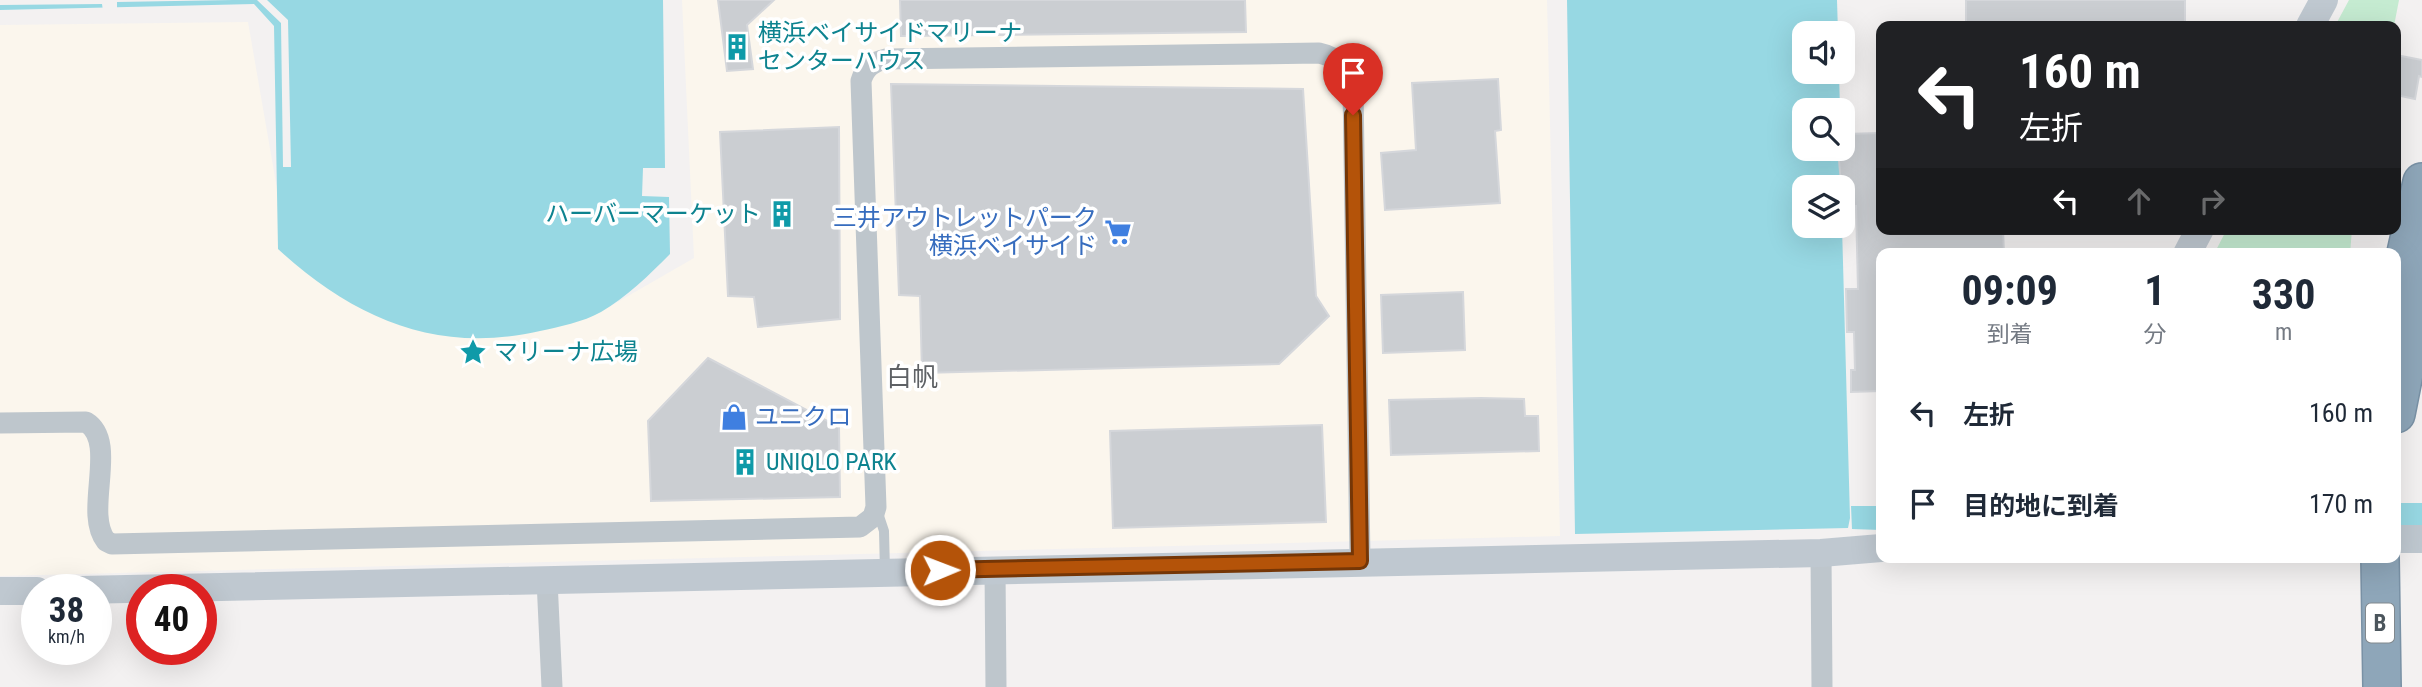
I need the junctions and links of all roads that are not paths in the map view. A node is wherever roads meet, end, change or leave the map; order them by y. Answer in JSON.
{"nodes":[{"id":1,"x":2324,"y":0,"type":"edge"},
{"id":2,"x":2312,"y":21,"type":"edge"},
{"id":3,"x":2422,"y":182,"type":"edge"},
{"id":4,"x":2401,"y":275,"type":"edge"},
{"id":5,"x":2422,"y":282,"type":"edge"},
{"id":6,"x":2401,"y":389,"type":"edge"},
{"id":7,"x":0,"y":423,"type":"edge"},
{"id":8,"x":876,"y":507,"type":"junction"},
{"id":9,"x":2401,"y":539,"type":"edge"},
{"id":10,"x":2422,"y":539,"type":"edge"},
{"id":11,"x":1876,"y":548,"type":"edge"},
{"id":12,"x":1821,"y":553,"type":"junction"},
{"id":13,"x":1360,"y":561,"type":"junction"},
{"id":14,"x":2374,"y":563,"type":"edge"},
{"id":15,"x":2380,"y":563,"type":"edge"},
{"id":16,"x":995,"y":569,"type":"junction"},
{"id":17,"x":885,"y":572,"type":"junction"},
{"id":18,"x":547,"y":580,"type":"junction"},
{"id":19,"x":112,"y":589,"type":"edge"},
{"id":20,"x":21,"y":591,"type":"edge"},
{"id":21,"x":0,"y":592,"type":"edge"},
{"id":22,"x":552,"y":687,"type":"edge"},
{"id":23,"x":996,"y":687,"type":"edge"},
{"id":24,"x":1822,"y":687,"type":"edge"},
{"id":25,"x":2380,"y":687,"type":"edge"}],
"edges":[{"from":1,"to":2,"type":"street"},
{"from":3,"to":4,"type":"highway"},
{"from":5,"to":6,"type":"highway"},
{"from":7,"to":8,"type":"street"},
{"from":8,"to":13,"type":"street"},
{"from":8,"to":17,"type":"lane"},
{"from":9,"to":10,"type":"street"},
{"from":11,"to":12,"type":"street"},
{"from":12,"to":13,"type":"street"},
{"from":12,"to":24,"type":"street"},
{"from":13,"to":16,"type":"street"},
{"from":14,"to":25,"type":"highway"},
{"from":15,"to":25,"type":"highway","number":"B"},
{"from":16,"to":17,"type":"street"},
{"from":16,"to":23,"type":"street"},
{"from":17,"to":18,"type":"street"},
{"from":18,"to":19,"type":"street"},
{"from":18,"to":22,"type":"street"},
{"from":20,"to":21,"type":"street"}]}
